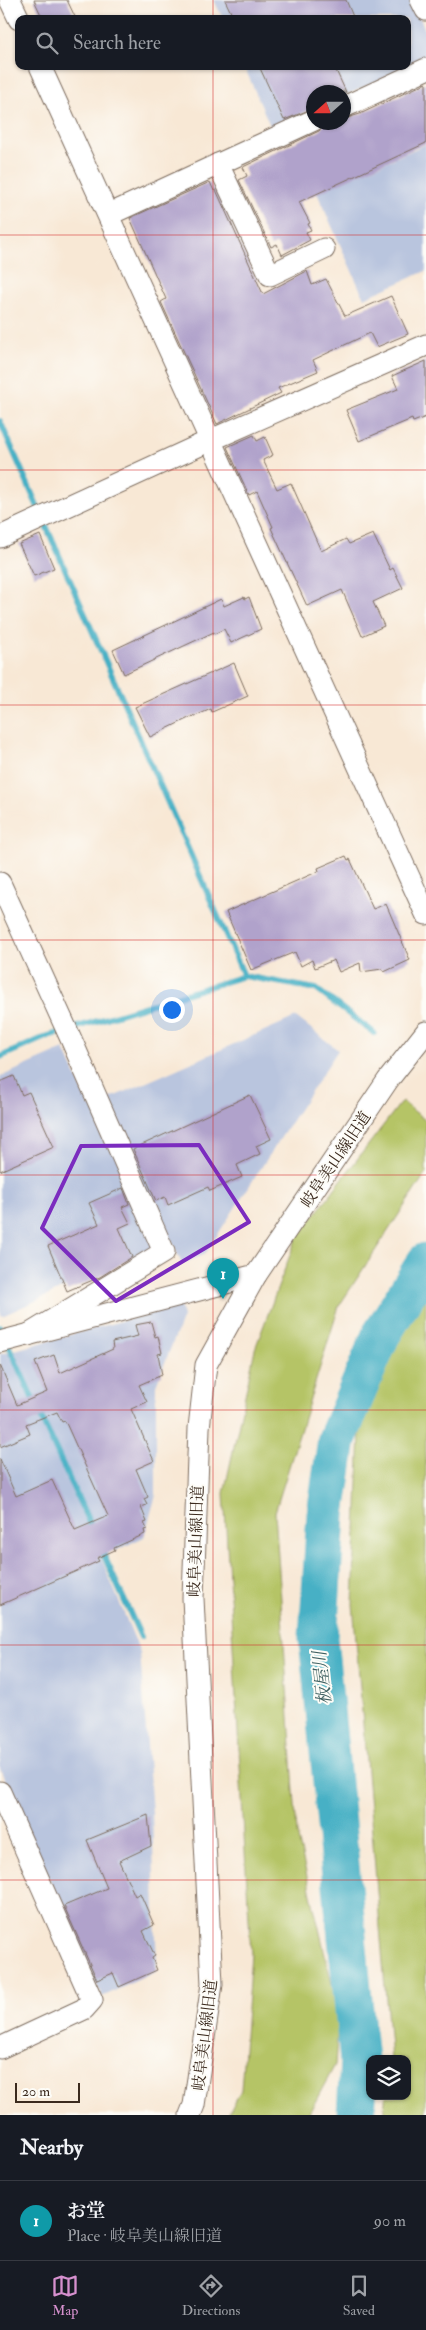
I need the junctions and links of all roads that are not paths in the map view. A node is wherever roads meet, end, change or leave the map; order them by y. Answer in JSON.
{"nodes":[{"id":1,"x":10,"y":0,"type":"edge"},
{"id":2,"x":421,"y":0,"type":"edge"},
{"id":3,"x":426,"y":10,"type":"edge"},
{"id":4,"x":17,"y":15,"type":"edge"},
{"id":5,"x":426,"y":69,"type":"edge"},
{"id":6,"x":42,"y":70,"type":"edge"},
{"id":7,"x":351,"y":104,"type":"edge"},
{"id":8,"x":306,"y":124,"type":"edge"},
{"id":9,"x":218,"y":164,"type":"junction"},
{"id":10,"x":106,"y":212,"type":"junction"},
{"id":11,"x":324,"y":249,"type":"dead end"},
{"id":12,"x":426,"y":345,"type":"edge"},
{"id":13,"x":211,"y":440,"type":"junction"},
{"id":14,"x":0,"y":537,"type":"edge"},
{"id":15,"x":0,"y":883,"type":"edge"},
{"id":16,"x":426,"y":914,"type":"edge"},
{"id":17,"x":426,"y":1032,"type":"edge"},
{"id":18,"x":256,"y":1275,"type":"junction"},
{"id":19,"x":28,"y":1334,"type":"junction"},
{"id":20,"x":0,"y":1342,"type":"edge"},
{"id":21,"x":0,"y":1792,"type":"edge"},
{"id":22,"x":0,"y":2048,"type":"edge"},
{"id":23,"x":190,"y":2115,"type":"edge"}],
"edges":[{"from":1,"to":4,"type":"street"},
{"from":2,"to":3,"type":"street"},
{"from":5,"to":7,"type":"street"},
{"from":6,"to":10,"type":"street"},
{"from":8,"to":9,"type":"street"},
{"from":9,"to":10,"type":"street"},
{"from":9,"to":11,"type":"street"},
{"from":10,"to":13,"type":"street"},
{"from":12,"to":13,"type":"street"},
{"from":13,"to":14,"type":"street"},
{"from":13,"to":16,"type":"street"},
{"from":15,"to":19,"type":"street"},
{"from":17,"to":18,"type":"street","name":"岐阜美山線旧道"},
{"from":18,"to":19,"type":"street"},
{"from":18,"to":23,"type":"street","name":"岐阜美山線旧道"},
{"from":19,"to":20,"type":"street"},
{"from":21,"to":22,"type":"street"}]}
